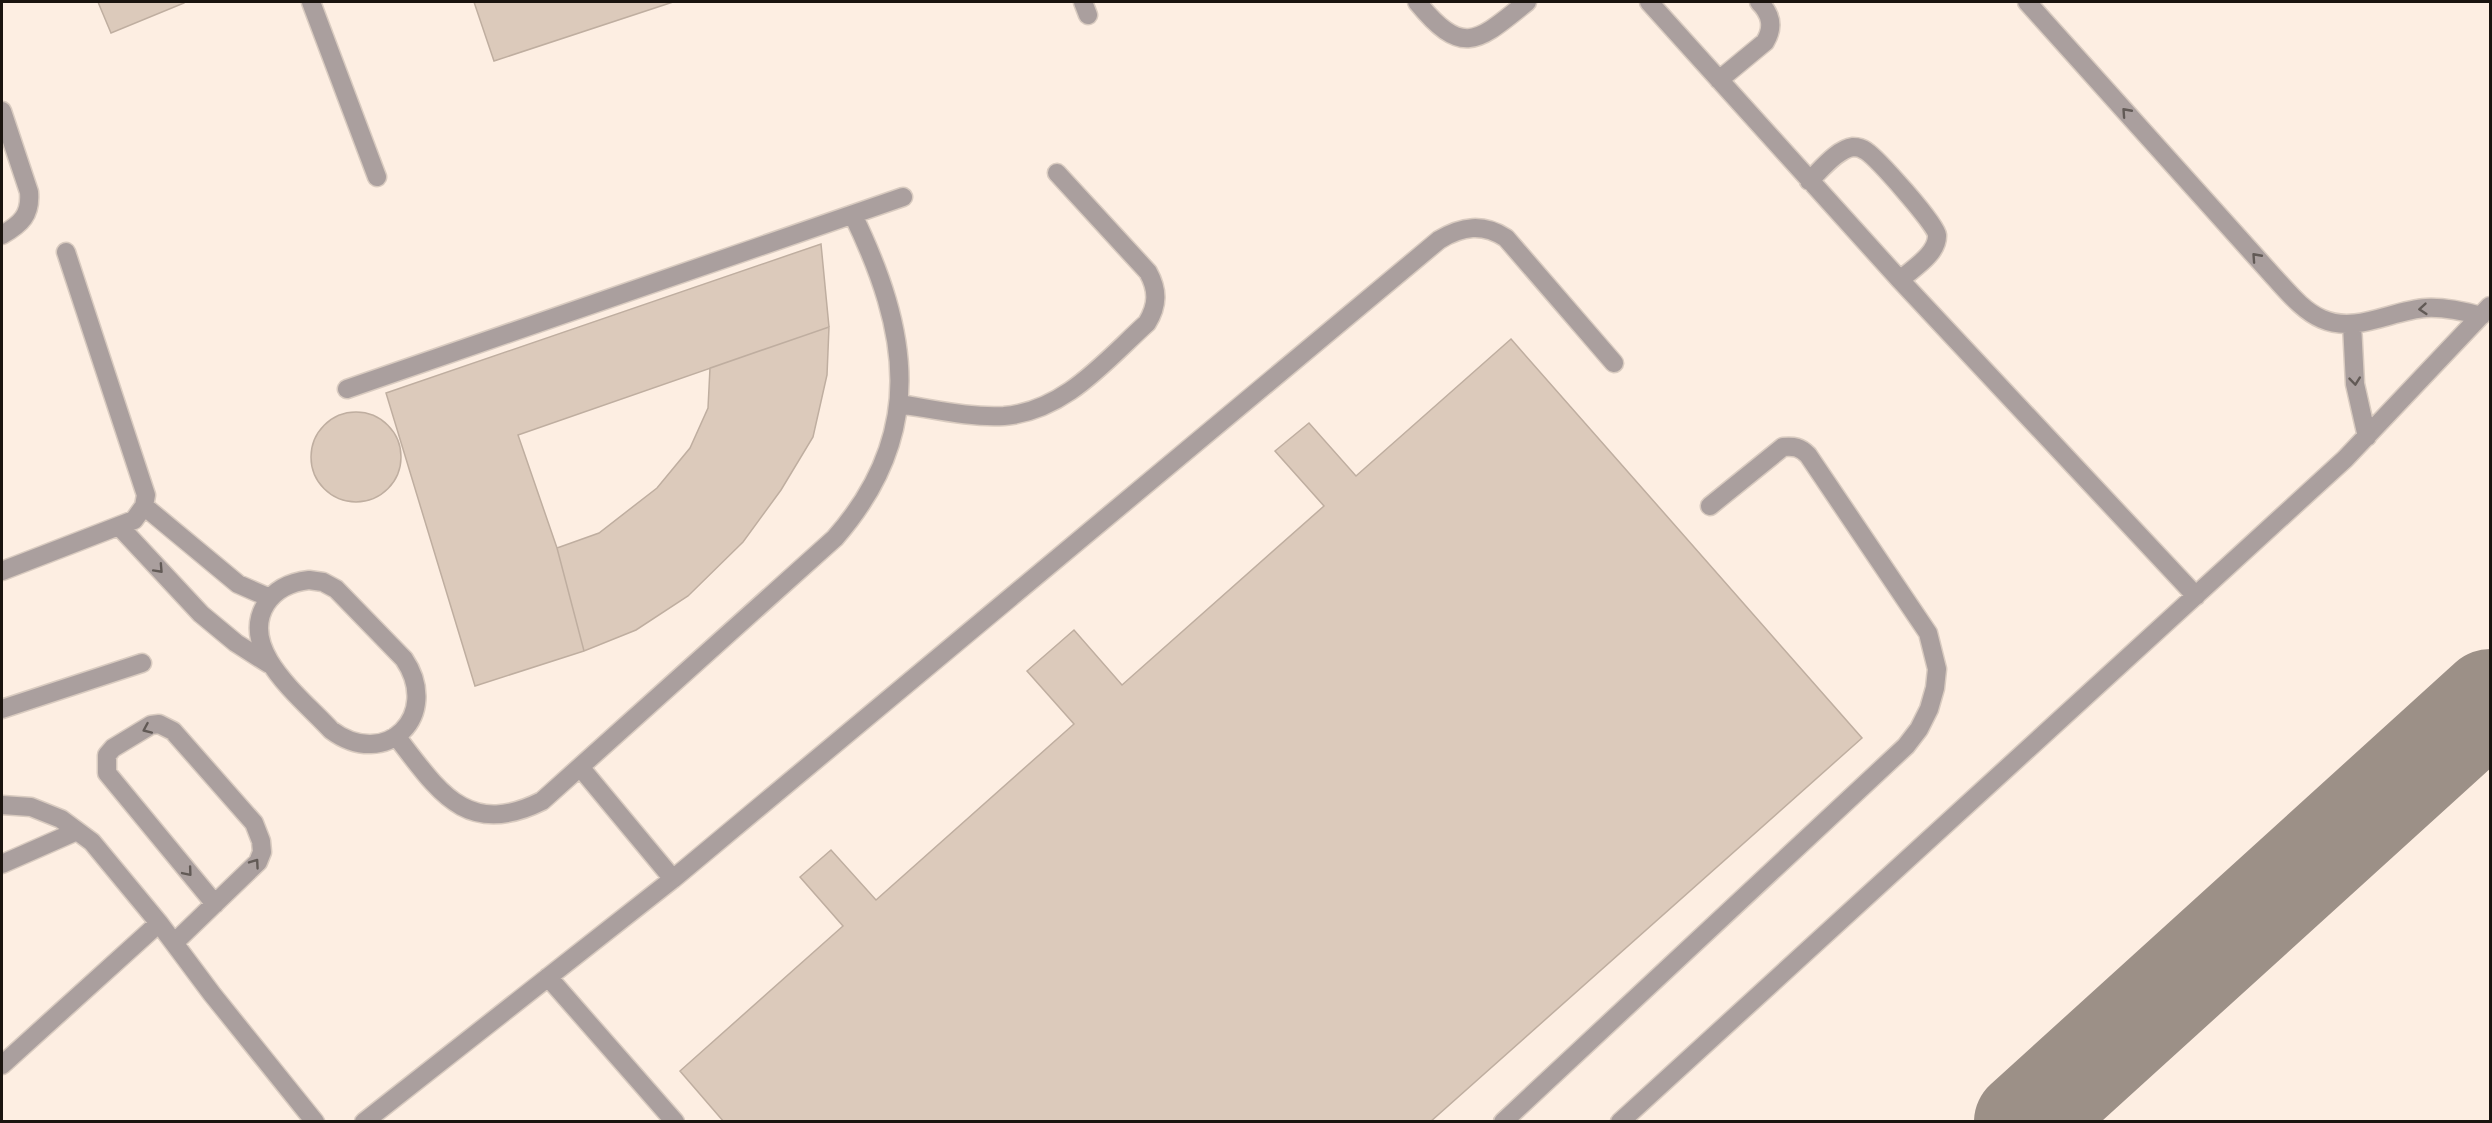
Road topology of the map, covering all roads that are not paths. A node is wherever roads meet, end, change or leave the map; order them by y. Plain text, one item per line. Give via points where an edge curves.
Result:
1 (311, 2) edge
2 (1417, 2) edge
3 (1527, 2) edge
4 (1649, 2) edge
5 (1759, 2) edge
6 (2027, 2) edge
7 (1719, 80) junction
8 (2, 111) edge
9 (1057, 173) dead end
10 (377, 177) dead end
11 (1809, 181) junction
12 (903, 197) dead end
13 (853, 215) junction
14 (2, 235) edge
15 (66, 252) dead end
16 (1900, 280) junction
17 (2486, 311) edge
18 (2352, 324) junction
19 (1614, 363) dead end
20 (347, 389) dead end
21 (899, 404) junction
22 (2367, 437) junction
23 (144, 506) junction
24 (1710, 506) dead end
25 (119, 526) junction
26 (2, 571) edge
27 (2196, 596) junction
28 (270, 598) junction
29 (142, 663) dead end
30 (272, 666) junction
31 (2, 710) edge
32 (396, 736) junction
33 (580, 767) junction
34 (2, 805) edge
35 (77, 831) junction
36 (2, 864) edge
37 (673, 879) junction
38 (214, 904) junction
39 (159, 923) junction
40 (174, 943) junction
41 (548, 977) junction
42 (2, 1065) edge
43 (315, 1122) edge
44 (364, 1122) edge
45 (675, 1122) edge
46 (1503, 1122) edge
47 (1620, 1122) edge

1 - 10 lane
2 - 3 lane via 1449,34 1465,38 1481,36
4 - 7 lane
5 - 7 lane via 1769,17 1769,35
18 -> 6 lane via 2336,324 2303,307
7 - 11 lane
8 - 14 lane via 30,204 20,223
9 - 21 lane via 1148,272 1156,291 1153,313 1147,323 1071,392 1028,412 979,415
11 - 16 lane
11 - 16 lane via 1851,147 1861,148 1874,158 1930,220 1937,235 1931,252
12 - 13 lane
13 - 20 lane
13 - 21 lane via 871,252 897,337
15 - 23 lane via 144,485
16 - 27 lane
17 -> 18 lane via 2425,308
17 - 22 lane
18 -> 22 lane via 2355,384
19 - 37 lane via 1506,238 1483,228 1454,231
21 - 33 lane via 893,437 881,469 854,517
22 - 27 lane
23 - 25 lane via 134,520
23 - 28 lane via 238,584
24 - 46 lane via 1783,447 1792,446 1808,454 1928,633 1937,669 1929,709 1906,746
25 - 26 lane
25 -> 30 lane via 201,614
27 - 47 lane
28 - 30 lane via 258,625 259,640
28 - 32 lane via 294,582 323,582 336,589 404,659 413,671 417,700 414,714
29 - 31 lane
30 - 32 lane via 343,738 370,745
32 - 33 lane via 439,791 462,806 489,814 507,814 542,801
33 - 37 lane
34 - 35 lane via 31,807 61,819
35 - 36 lane
35 - 39 lane via 92,842
37 - 41 lane
38 -> 38 lane via 258,862 262,852 259,831 173,731 159,724 151,725 113,748 107,755 107,773
38 - 40 lane
39 - 40 lane
39 - 42 lane
40 - 43 lane
41 - 44 lane
41 - 45 lane

